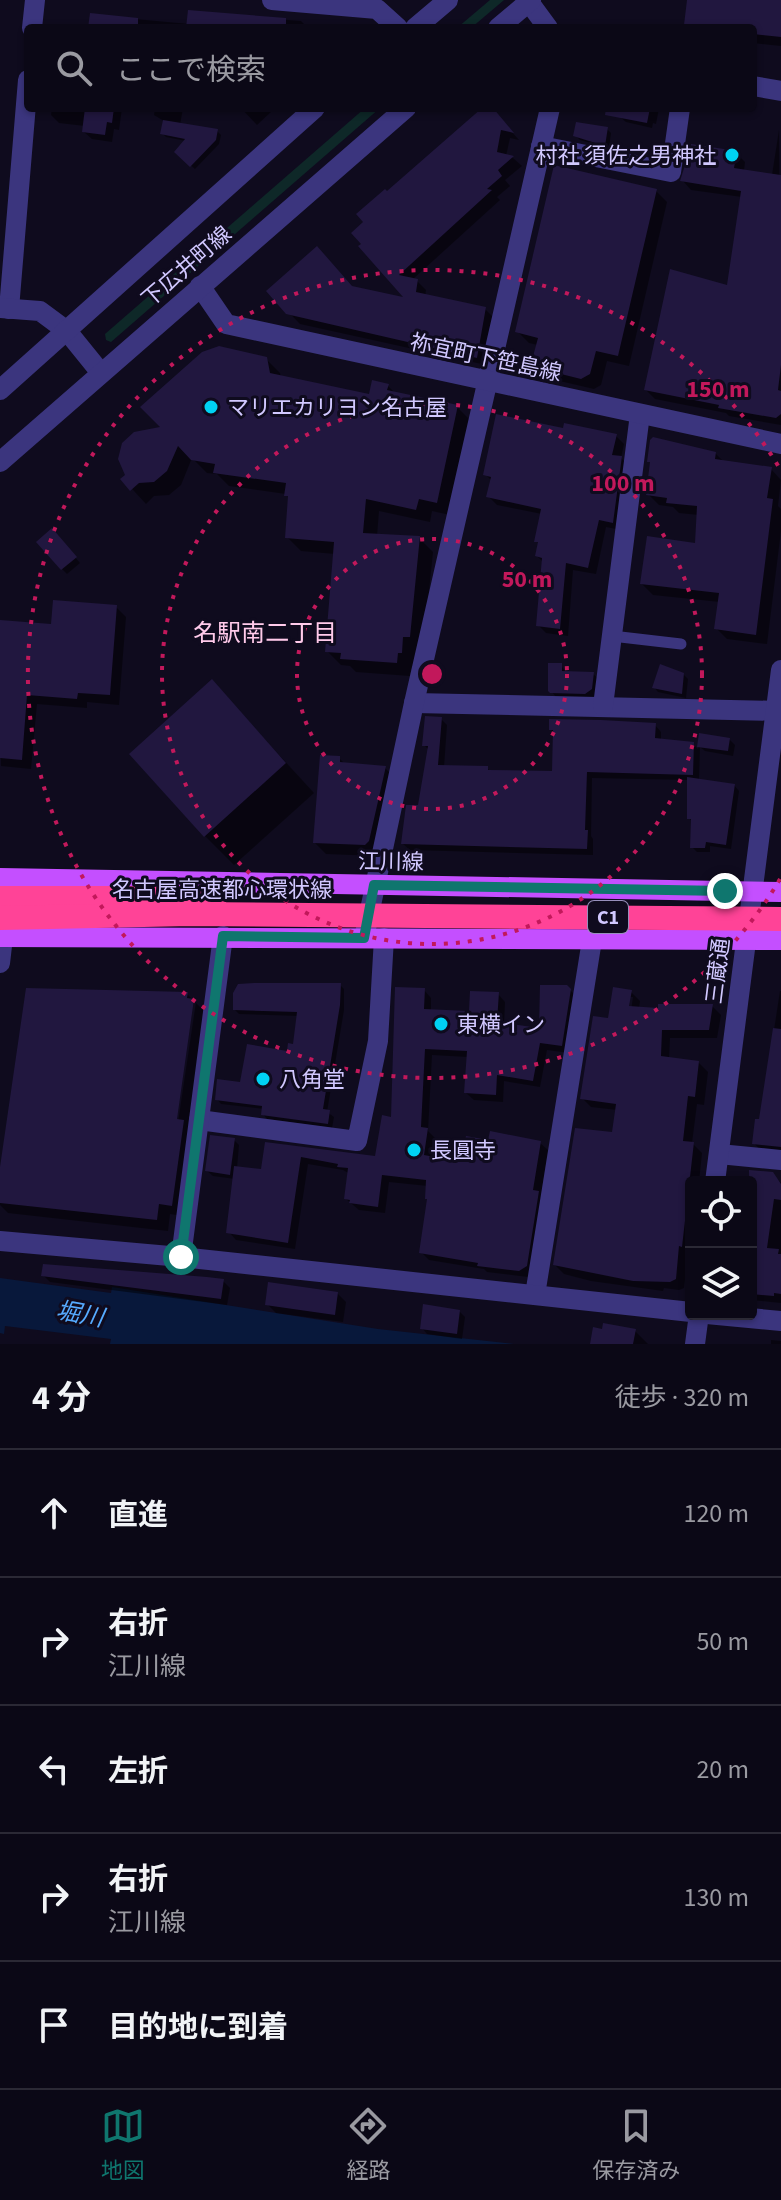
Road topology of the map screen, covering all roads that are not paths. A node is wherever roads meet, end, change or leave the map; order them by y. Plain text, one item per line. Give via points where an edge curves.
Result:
1 (35, 0) edge
2 (272, 0) edge
3 (448, 0) edge
4 (530, 1) edge
5 (378, 4) edge
6 (32, 24) edge
7 (395, 24) edge
8 (420, 24) edge
9 (503, 24) edge
10 (545, 24) edge
11 (757, 87) edge
12 (781, 91) edge
13 (25, 112) edge
14 (311, 112) edge
15 (401, 112) edge
16 (549, 112) edge
17 (679, 112) edge
18 (541, 146) junction
19 (200, 286) junction
20 (4, 308) edge
21 (67, 331) junction
22 (101, 373) junction
23 (487, 382) junction
24 (0, 390) edge
25 (640, 414) junction
26 (781, 444) edge
27 (0, 462) edge
28 (612, 636) junction
29 (681, 644) dead end
30 (781, 670) edge
31 (414, 703) junction
32 (603, 706) junction
33 (778, 711) edge
34 (0, 878) edge
35 (374, 885) junction
36 (751, 891) junction
37 (781, 892) edge
38 (0, 898) edge
39 (436, 915) junction
40 (781, 919) edge
41 (1, 930) edge
42 (223, 936) junction
43 (374, 938) junction
44 (592, 940) junction
45 (745, 940) junction
46 (781, 940) edge
47 (0, 963) edge
48 (199, 1120) junction
49 (719, 1154) junction
50 (781, 1160) edge
51 (716, 1176) edge
52 (0, 1241) edge
53 (181, 1257) junction
54 (535, 1295) junction
55 (685, 1311) edge
56 (757, 1319) edge
57 (698, 1320) edge
58 (781, 1321) edge
59 (695, 1344) edge

1 - 6 street
2 - 5 street
3 - 8 street
4 - 9 street
4 - 10 street
5 - 7 street
11 - 12 street
13 - 20 street
14 - 21 street, 下広井町線
15 - 19 street, 下広井町線
16 - 18 street
17 - 18 street via 671,172
18 - 23 street
19 - 22 street, 下広井町線
19 - 23 street, 祢宜町下笹島線 via 226,324
20 - 21 street via 40,311
21 - 22 street
21 - 24 street, 下広井町線
22 - 27 street, 下広井町線
23 - 25 street, 祢宜町下笹島線
23 - 31 street
25 - 26 street, 祢宜町下笹島線
25 - 28 street
28 - 29 lane
28 - 32 street
30 - 33 street, 三蔵通
31 - 32 street
31 - 35 street
32 - 33 street
33 - 36 street, 三蔵通
34 - 35 main road, 江川線
35 - 36 main road, 江川線
35 - 43 street
36 - 37 main road, 江川線
36 - 45 street, 三蔵通
38 - 39 highway, bridge via 352,899
39 - 40 highway, 名古屋高速都心環状線 / C1, bridge
39 - 41 highway, 名古屋高速都心環状線 / C1, bridge via 191,914
41 - 42 main road
41 - 47 street
42 - 43 main road
42 - 48 street
43 - 44 main road
43 - 48 street via 378,1041 357,1141
44 - 45 main road
44 - 54 street
45 - 46 main road
45 - 49 street, 三蔵通
48 - 53 street
49 - 50 street
49 - 51 street, 三蔵通
52 - 53 street
53 - 54 street
54 - 55 street
56 - 58 street
57 - 59 street

